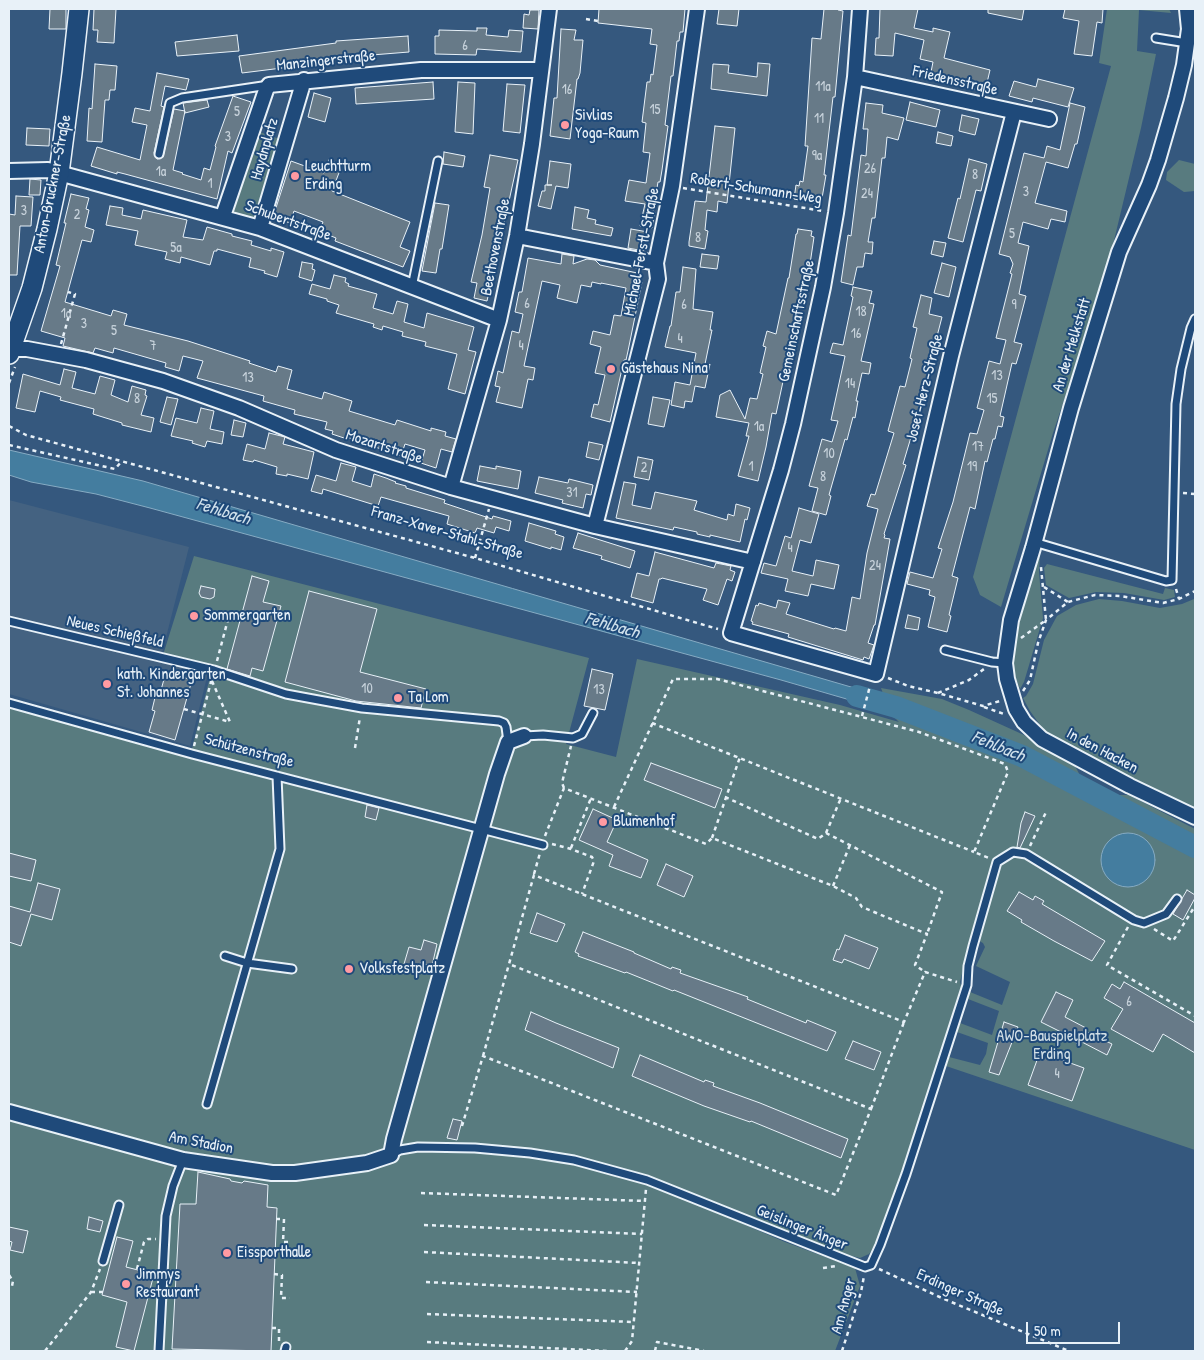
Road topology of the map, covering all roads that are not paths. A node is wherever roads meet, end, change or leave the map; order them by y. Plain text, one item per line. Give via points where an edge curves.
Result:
1 (79, 9) edge
2 (549, 9) edge
3 (697, 9) edge
4 (860, 9) edge
5 (1187, 9) edge
6 (1190, 35) edge
7 (1156, 38) dead end
8 (540, 70) junction
9 (855, 76) junction
10 (304, 80) junction
11 (270, 85) junction
12 (1014, 112) junction
13 (1049, 119) dead end
14 (159, 154) dead end
15 (438, 161) dead end
16 (9, 171) edge
17 (58, 173) junction
18 (223, 216) junction
19 (260, 228) junction
20 (517, 236) junction
21 (656, 263) junction
22 (412, 287) junction
23 (1195, 319) edge
24 (499, 320) junction
25 (10, 352) edge
26 (451, 487) junction
27 (595, 526) junction
28 (1034, 545) junction
29 (753, 562) junction
30 (9, 621) edge
31 (731, 633) joint
32 (945, 650) dead end
33 (1005, 663) junction
34 (1012, 695) joint
35 (9, 703) edge
36 (593, 713) dead end
37 (524, 736) joint
38 (508, 742) junction
39 (277, 776) junction
40 (1195, 817) edge
41 (482, 829) junction
42 (542, 845) road end
43 (1177, 899) dead end
44 (225, 956) dead end
45 (247, 964) junction
46 (292, 968) dead end
47 (207, 1104) dead end
48 (9, 1112) edge
49 (391, 1155) junction
50 (183, 1160) junction
51 (119, 1205) dead end
52 (103, 1260) road end
53 (159, 1351) edge

1 - 17 main road, Anton-Bruckner-Straße
2 - 8 street, Beethovenstraße
3 - 21 street, Michael-Ferstl-Straße via 672,186
4 - 9 street, Gemeinschaftsstraße
5 - 6 street, An der Melkstatt
6 - 7 lane
6 - 28 street, An der Melkstatt via 1158,160 1119,252 1071,408
8 - 10 street, Manzingerstraße via 421,70
8 - 20 street, Beethovenstraße
9 - 12 street, Friedensstraße
9 - 29 street, Gemeinschaftsstraße via 823,287 793,424
10 - 11 street, Manzingerstraße
10 - 19 street, Haydnplatz
11 - 14 lane, Manzingerstraße via 182,98 170,103
11 - 18 street, Haydnplatz
12 - 13 street, Friedensstraße
12 - 31 street, Josef-Herz-Straße via 950,356 874,679
15 - 22 lane
16 - 17 street, Schubertstraße via 48,170
17 - 18 street, Schubertstraße
17 - 25 main road, Anton-Bruckner-Straße via 32,288
18 - 19 street, Schubertstraße
19 - 22 street, Schubertstraße
20 - 21 street
20 - 24 street, Beethovenstraße
21 - 27 street, Michael-Ferstl-Straße via 658,279
22 - 24 street, Schubertstraße
23 - 28 lane via 1181,369 1176,404 1172,580 1166,582
24 - 26 street, Beethovenstraße
25 - 26 street, Mozartstraße via 27,350 86,360 163,381 239,408 336,450
26 - 27 street, Mozartstraße
27 - 29 street, Mozartstraße
28 - 33 street, An der Melkstatt via 1011,620
29 - 31 street, Gemeinschaftsstraße
30 - 38 lane, Neues Schießfeld via 286,694 362,708 499,720 506,727
32 - 33 lane
33 - 34 street, An der Melkstatt
34 - 40 street, In den Hacken via 1024,722 1042,739
35 - 39 lane, Schützenstraße
36 - 37 lane via 582,734 573,738 543,734
37 - 38 street
38 - 41 street
39 - 41 lane, Schützenstraße
39 - 45 lane via 280,849
41 - 42 lane, Schützenstraße
41 - 49 street
43 - 49 lane, Geislinger Änger via 1166,914 1144,923 1026,854 1013,852 997,862 968,966 967,985 906,1174 880,1245 868,1266 852,1263 647,1180 574,1160 475,1148 418,1148 400,1150
44 - 45 lane
45 - 46 lane
45 - 47 lane
48 - 50 street, Am Stadion
49 - 50 street, Am Stadion via 367,1163 295,1173 272,1173
50 - 53 lane via 166,1216
51 - 52 lane

